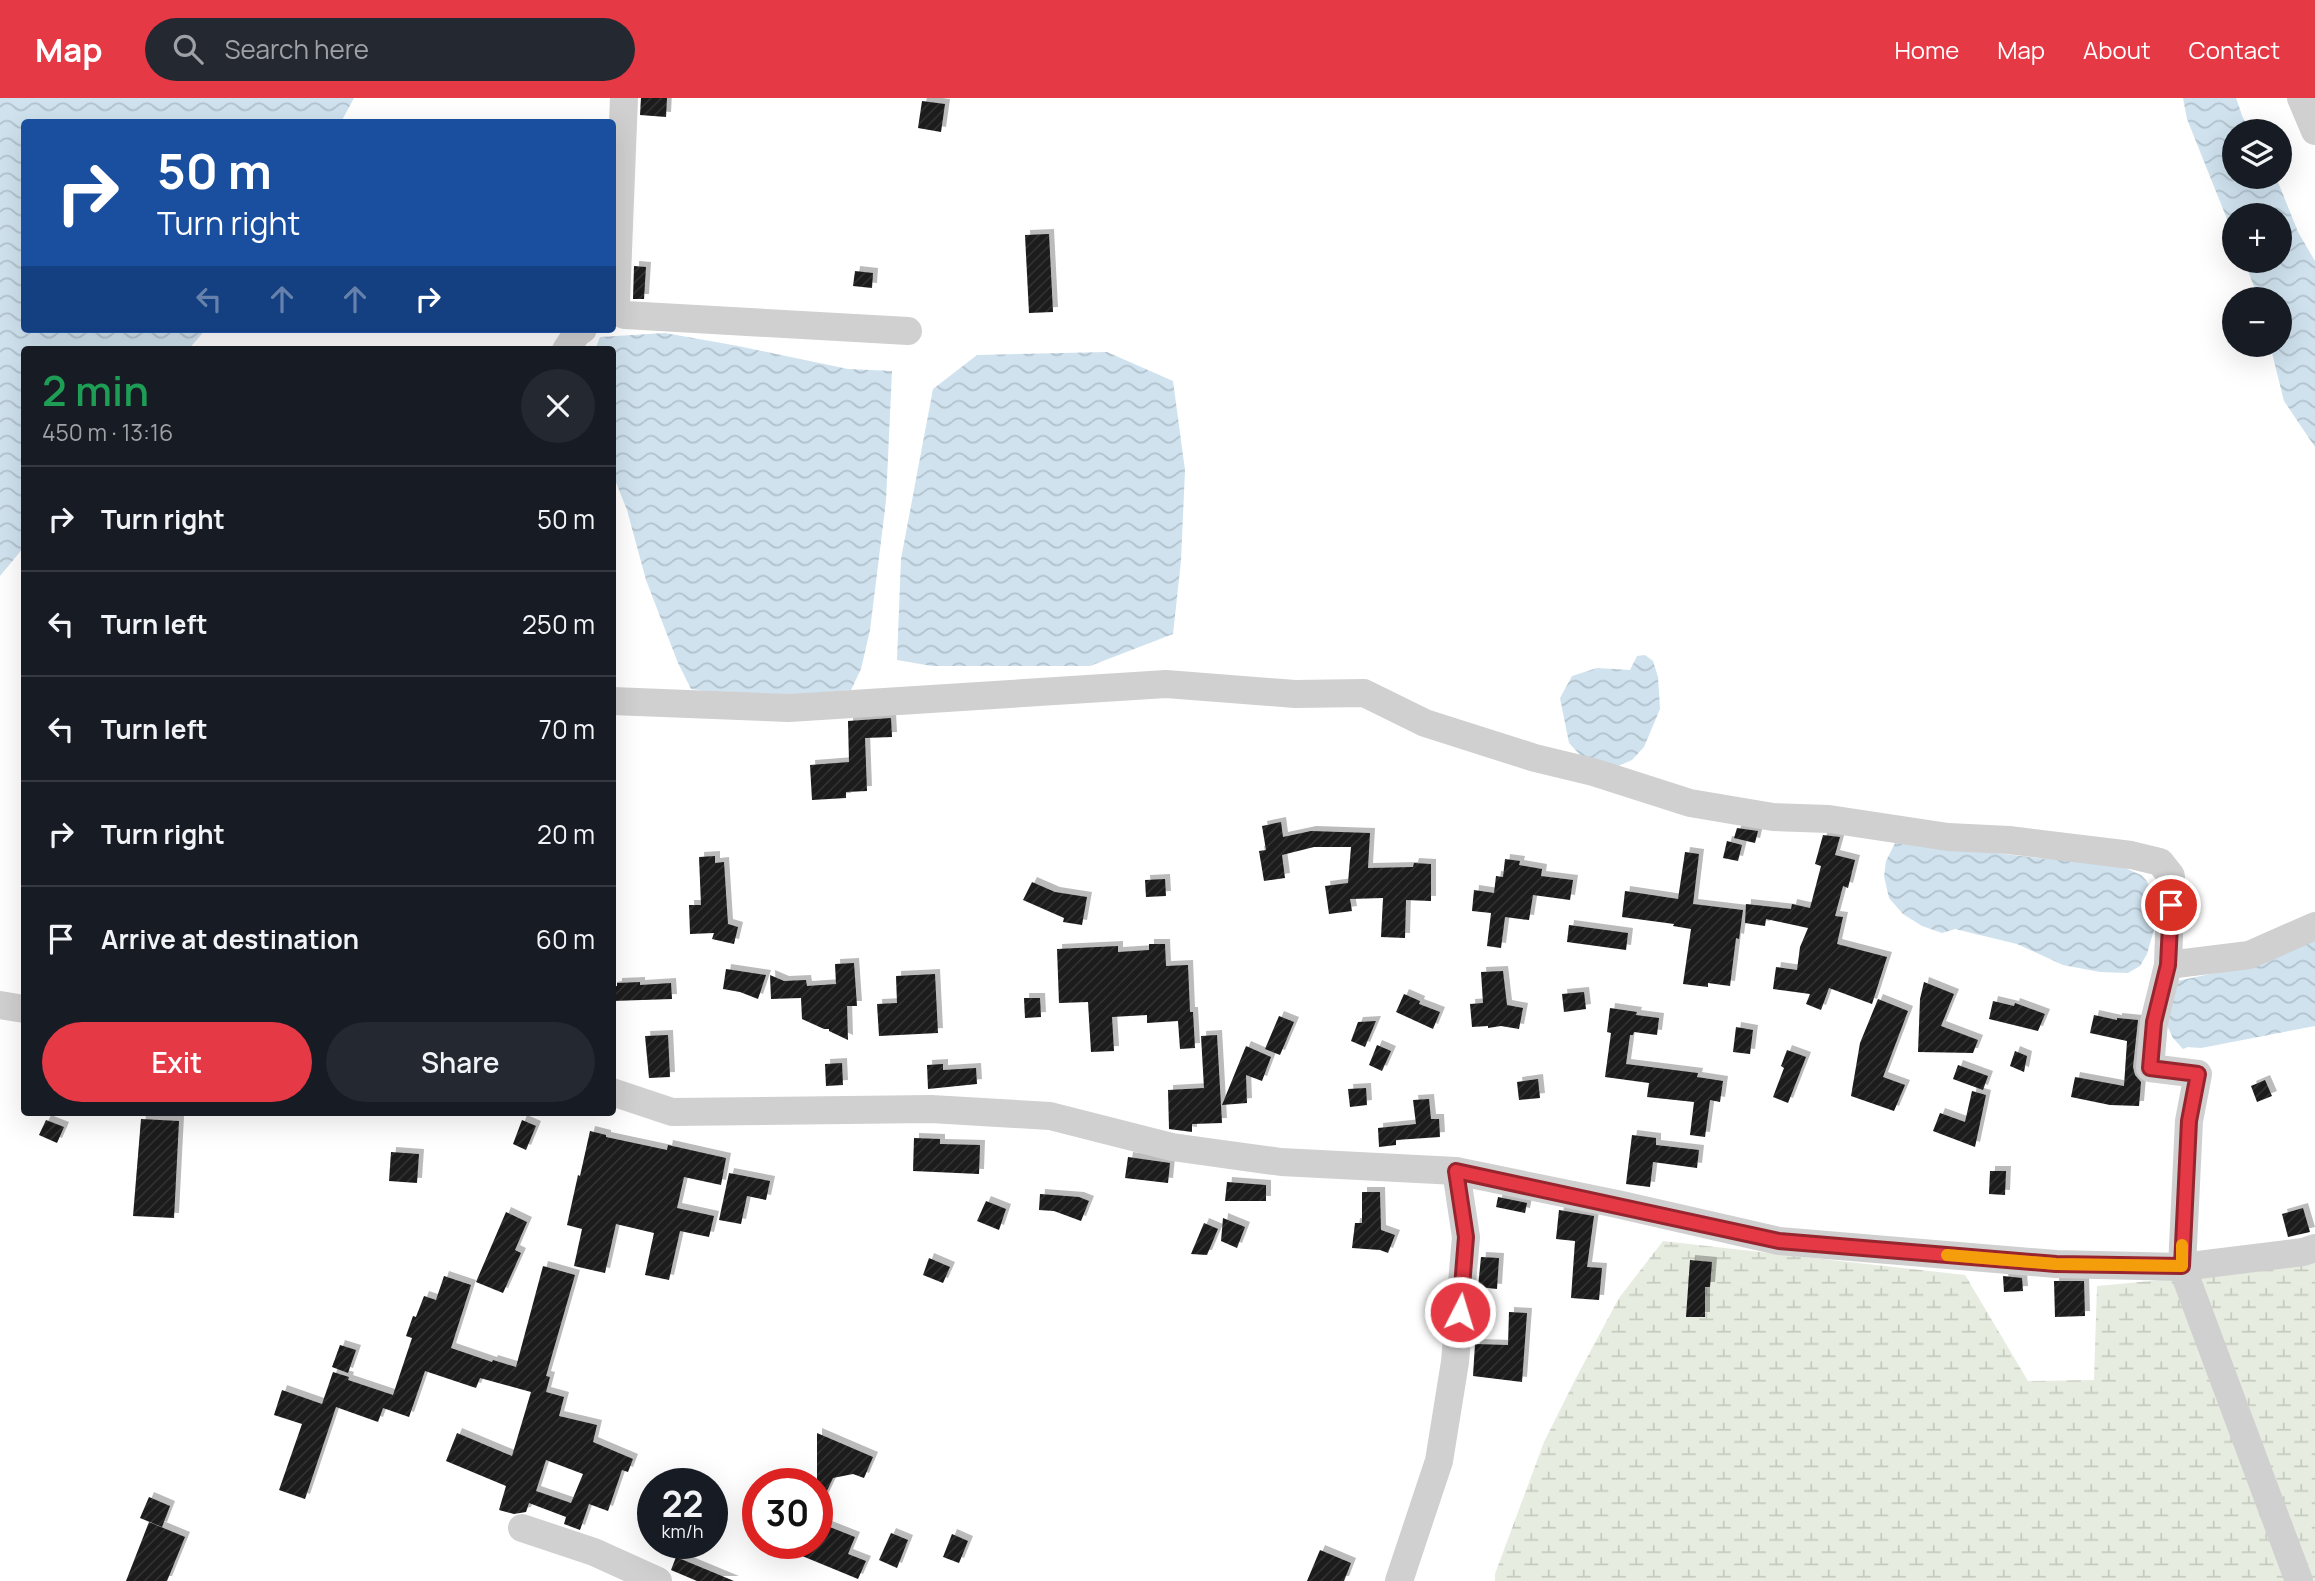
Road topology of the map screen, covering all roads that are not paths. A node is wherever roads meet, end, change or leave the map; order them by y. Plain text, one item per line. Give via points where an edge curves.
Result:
1 (624, 98) edge
2 (2301, 98) edge
3 (2315, 131) edge
4 (616, 304) edge
5 (616, 312) edge
6 (908, 331) dead end
7 (616, 701) edge
8 (2315, 926) edge
9 (2168, 965) junction
10 (0, 1005) edge
11 (21, 1008) edge
12 (616, 1093) edge
13 (1456, 1171) junction
14 (2315, 1248) edge
15 (2182, 1266) junction
16 (522, 1528) dead end
17 (658, 1581) edge
18 (1399, 1581) edge
19 (2299, 1581) edge

1 - 4 street
2 - 3 street
5 - 6 street
7 - 9 street via 789,708 1166,684 1296,694 1364,693 1425,723 1690,803 1773,817 1829,819 1948,837 2118,853 2160,862 2171,876
8 - 9 street via 2249,955
9 - 15 street via 2154,1022 2150,1068 2198,1074 2189,1121
10 - 11 street
12 - 13 street via 672,1112 931,1110 1050,1116 1172,1147 1281,1162
13 - 15 street via 1779,1241 2056,1264
13 - 18 street via 1466,1237 1455,1362 1439,1461
14 - 15 street
15 - 19 street
16 - 17 street via 594,1552

